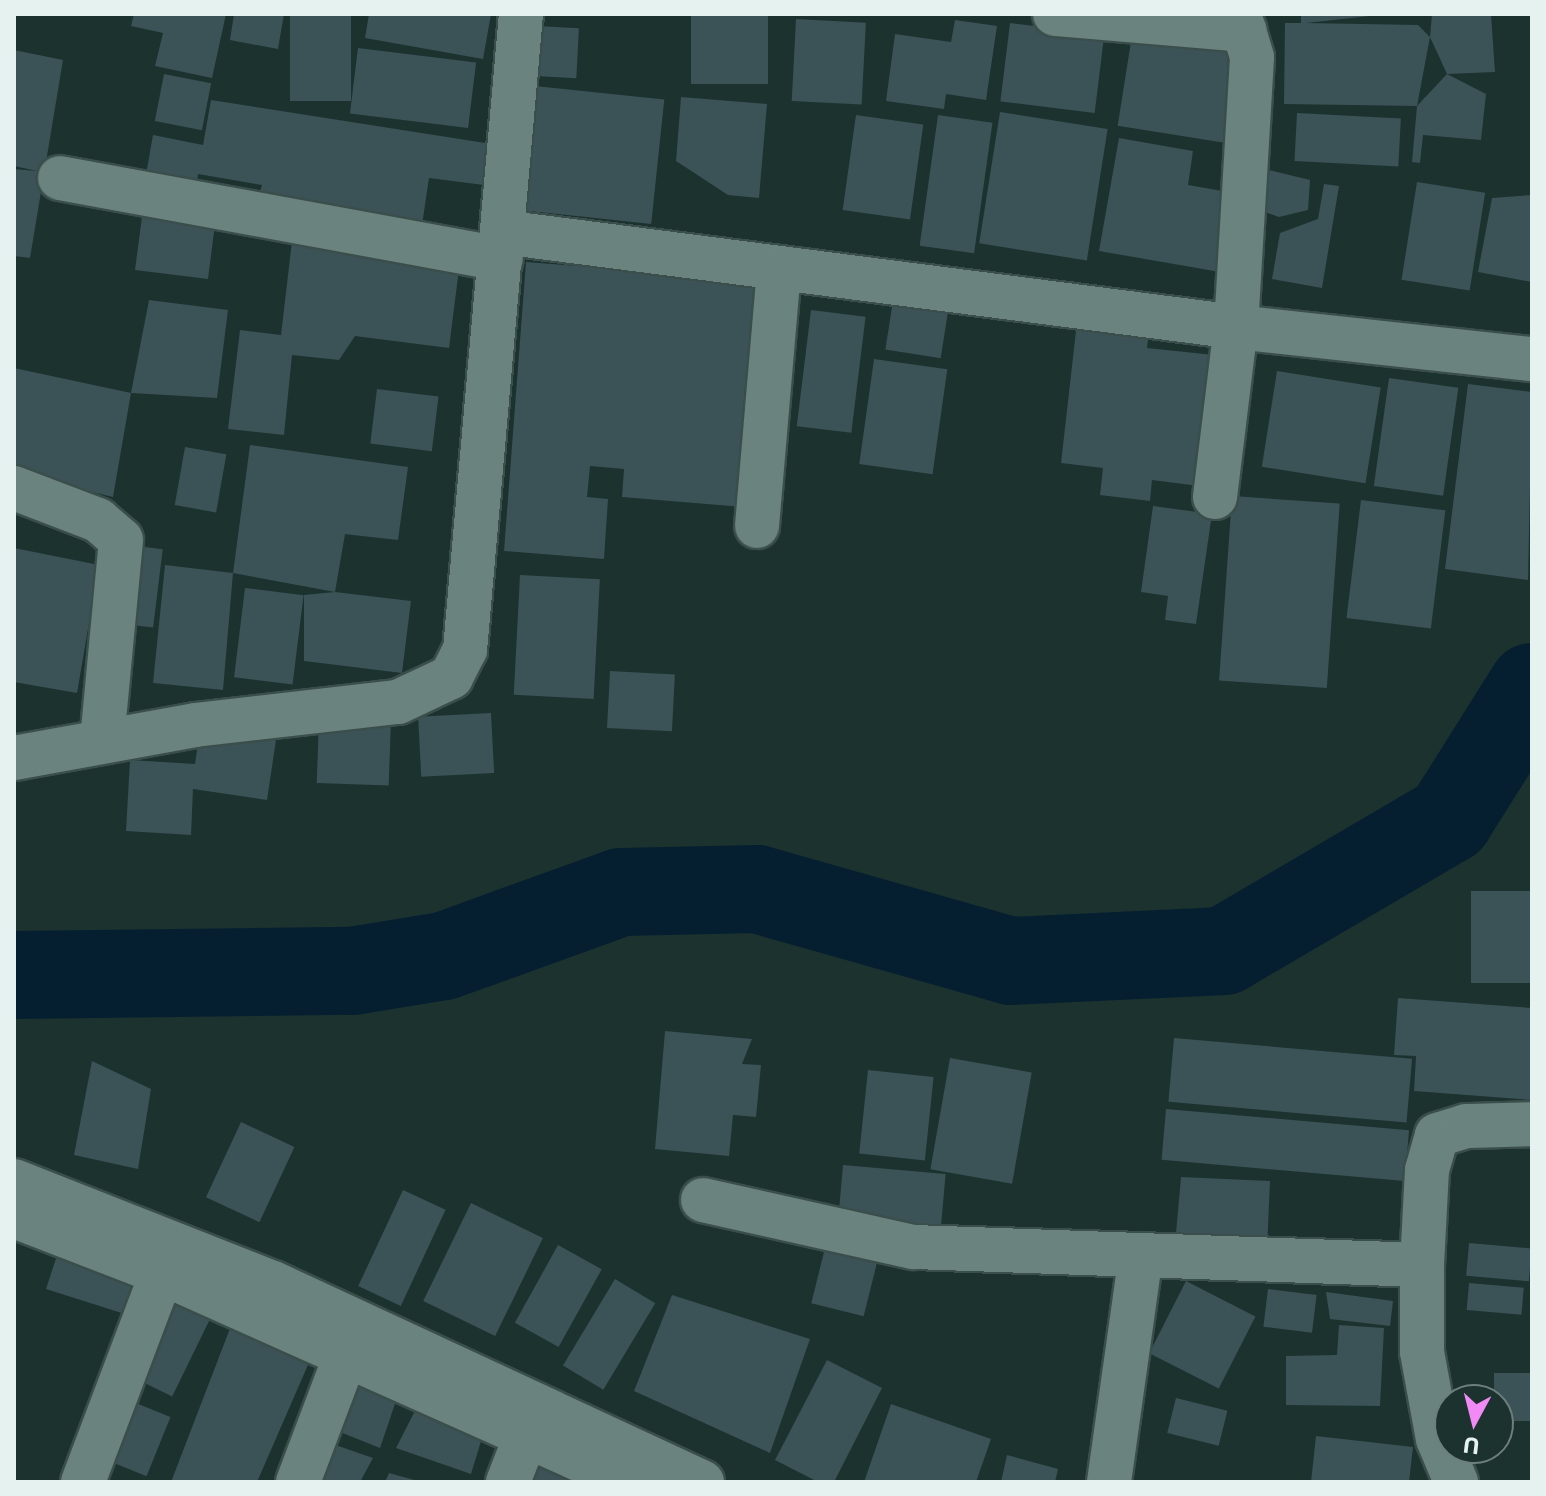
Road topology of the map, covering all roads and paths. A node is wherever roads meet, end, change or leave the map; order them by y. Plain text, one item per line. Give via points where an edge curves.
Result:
1 (521, 14) edge
2 (1055, 14) edge
3 (1241, 22) edge
4 (60, 178) dead end
5 (501, 245) junction
6 (779, 269) junction
7 (1236, 327) junction
8 (1532, 359) edge
9 (14, 488) edge
10 (1215, 497) dead end
11 (757, 526) dead end
12 (102, 741) junction
13 (14, 758) edge
14 (1532, 1124) edge
15 (14, 1181) edge
16 (703, 1200) dead end
17 (14, 1216) edge
18 (1141, 1255) junction
19 (1422, 1265) junction
20 (162, 1273) junction
21 (346, 1355) junction
22 (526, 1436) junction
23 (83, 1482) edge
24 (298, 1482) edge
25 (508, 1482) edge
26 (630, 1482) edge
27 (702, 1482) edge
28 (1109, 1482) edge
29 (1456, 1482) edge

1 - 5 street
2 - 3 street
3 - 7 street via 1252,57
4 - 5 street
5 - 6 street
5 - 12 street via 465,650 451,677 398,702
6 - 7 street
6 - 11 street
7 - 8 street
7 - 10 street
9 - 12 street via 98,520 121,540
12 - 13 street
14 - 19 street via 1466,1126 1437,1135 1427,1170
15 - 27 street via 273,1283
16 - 18 street via 914,1247
17 - 20 street
18 - 19 street
18 - 28 street
19 - 29 street via 1422,1352 1438,1439
20 - 21 street
20 - 23 street
21 - 22 street
21 - 24 street
22 - 25 street
22 - 26 street

